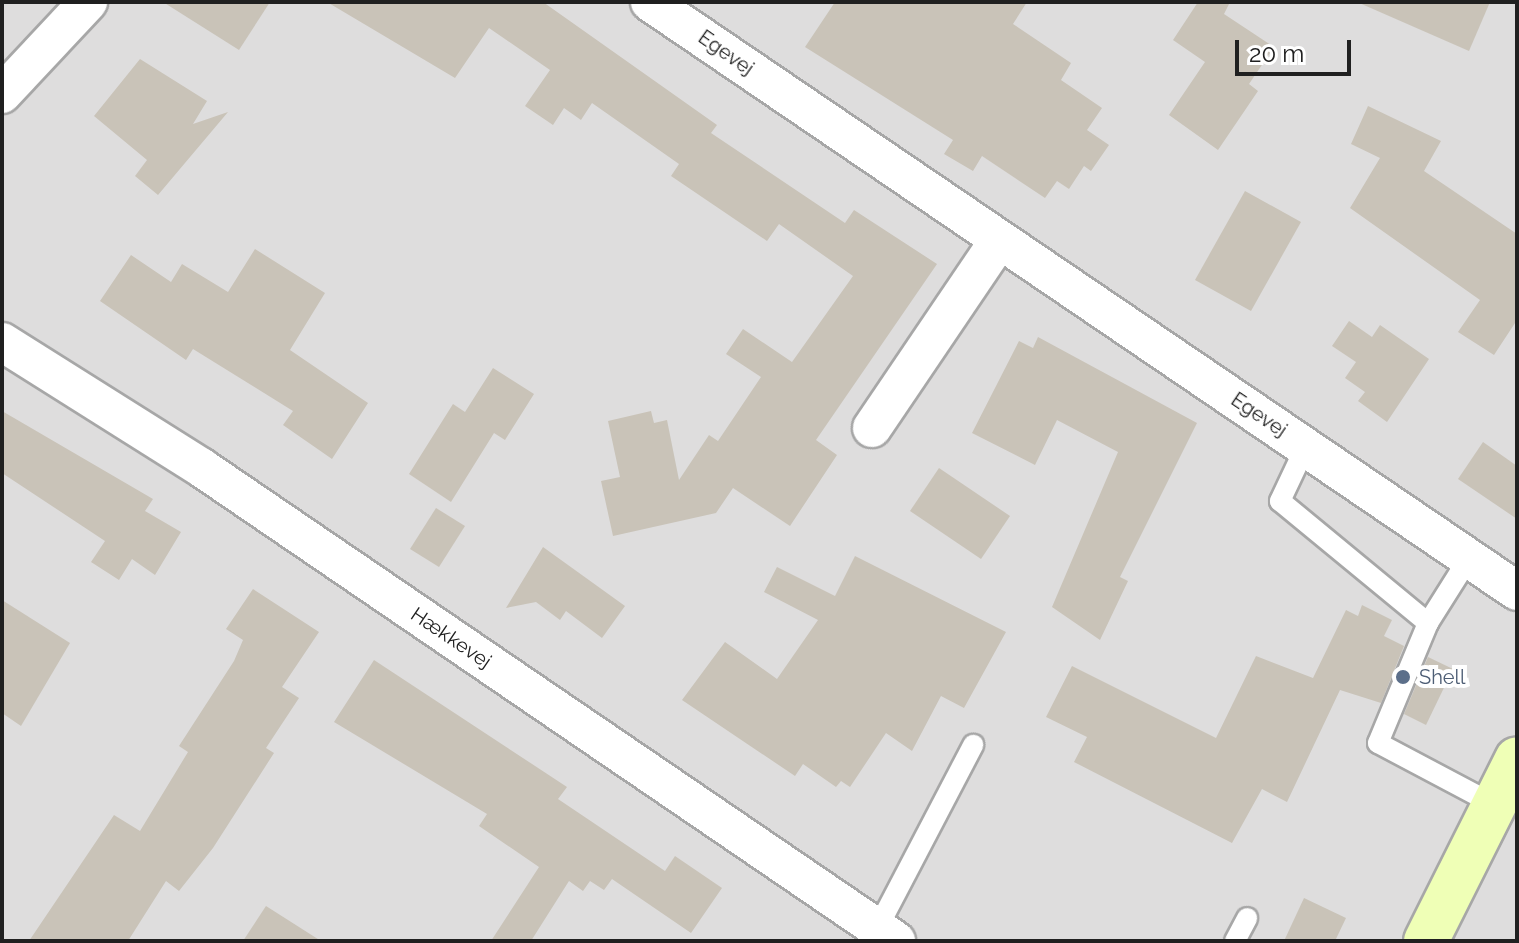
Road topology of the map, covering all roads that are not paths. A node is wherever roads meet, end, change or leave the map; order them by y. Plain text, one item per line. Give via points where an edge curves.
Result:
1 (88, 2) edge
2 (650, 2) edge
3 (2, 94) edge
4 (998, 242) junction
5 (2, 342) edge
6 (872, 428) dead end
7 (1306, 446) junction
8 (1469, 558) junction
9 (1517, 591) edge
10 (1428, 623) junction
11 (973, 745) dead end
12 (1517, 759) edge
13 (1495, 805) junction
14 (1247, 918) dead end
15 (887, 935) edge
16 (1235, 941) edge
17 (1426, 941) edge

1 - 3 street
2 - 4 street, Egevej
4 - 6 street
4 - 7 street, Egevej
5 - 15 street, Hækkevej via 202,468
7 - 8 street, Egevej
7 - 10 lane via 1280,501
8 - 9 street, Egevej
8 - 10 lane
10 - 13 lane via 1378,743
11 - 15 lane
12 - 13 main road
13 - 17 main road
14 - 16 lane

